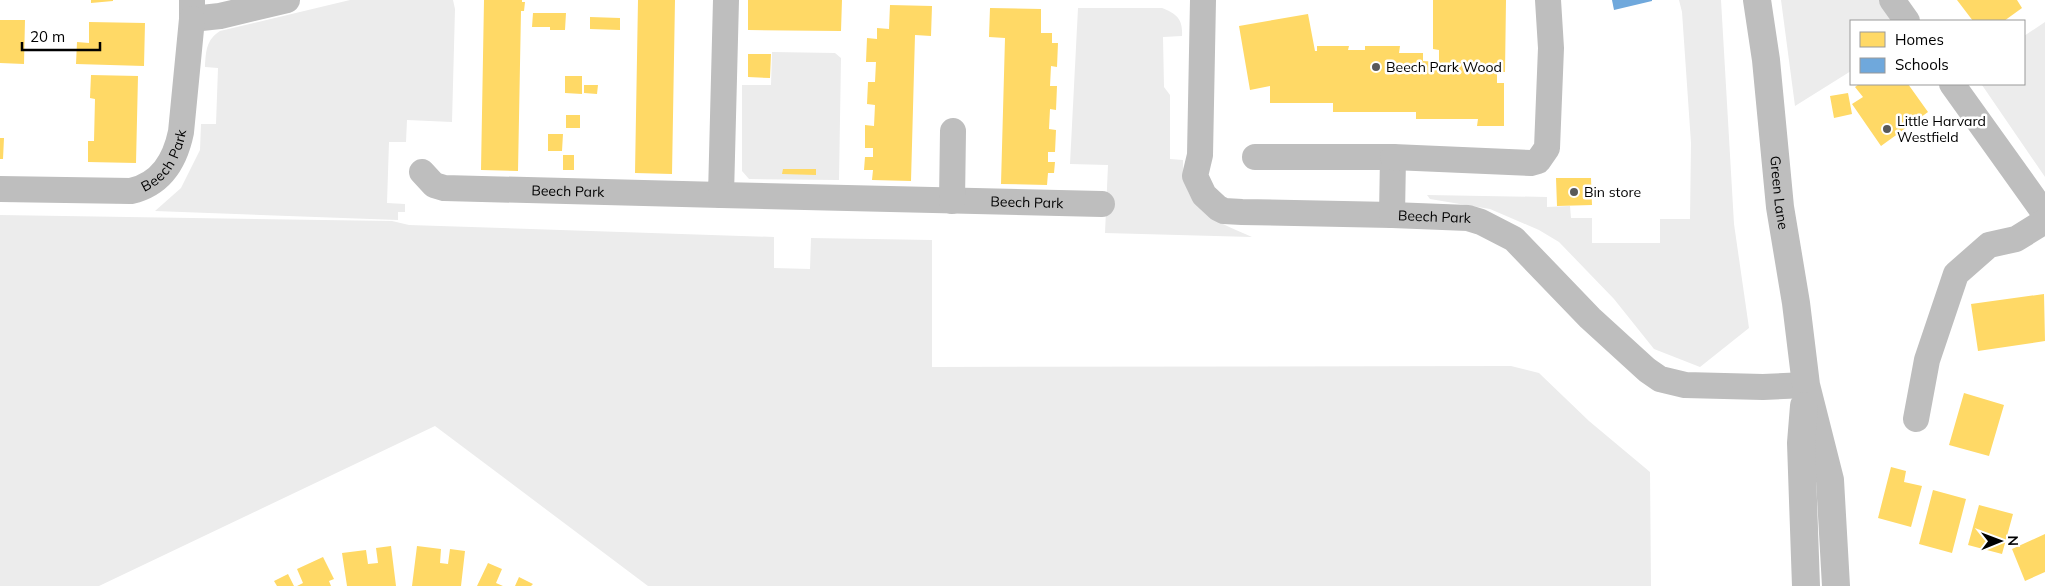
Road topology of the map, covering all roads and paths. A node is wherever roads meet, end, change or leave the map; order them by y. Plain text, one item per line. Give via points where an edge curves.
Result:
1 (287, 0) edge
2 (726, 0) edge
3 (1204, 0) edge
4 (1548, 0) edge
5 (1757, 0) edge
6 (1892, 0) edge
7 (192, 9) edge
8 (1906, 20) edge
9 (1953, 85) edge
10 (953, 131) dead end
11 (1255, 157) dead end
12 (1393, 157) junction
13 (422, 172) dead end
14 (0, 189) edge
15 (721, 195) junction
16 (952, 201) junction
17 (1102, 204) dead end
18 (1392, 214) junction
19 (2045, 214) edge
20 (2045, 221) edge
21 (1806, 385) junction
22 (1916, 419) dead end
23 (1806, 586) edge
24 (1836, 586) edge

1 - 7 street, Beech Park via 220,16
2 - 15 street
3 - 18 street, Beech Park via 1200,155 1195,176 1204,195 1224,211
4 - 12 street via 1551,48 1547,148 1538,161
5 - 21 street, Green Lane via 1780,207
6 - 8 street
7 - 14 street, Beech Park via 181,132 178,146 164,172 143,188 131,191
9 - 19 street
10 - 16 street
11 - 12 street
12 - 18 street
13 - 15 street, Beech Park via 434,185 444,188
15 - 16 street, Beech Park
16 - 17 street, Beech Park
18 - 21 street, Beech Park via 1468,218 1514,239 1590,318 1660,380 1685,385
20 - 22 street via 2016,239 1989,245 1956,274 1927,360
21 - 23 street, Green Lane via 1801,443
21 - 24 street, Green Lane via 1830,480

